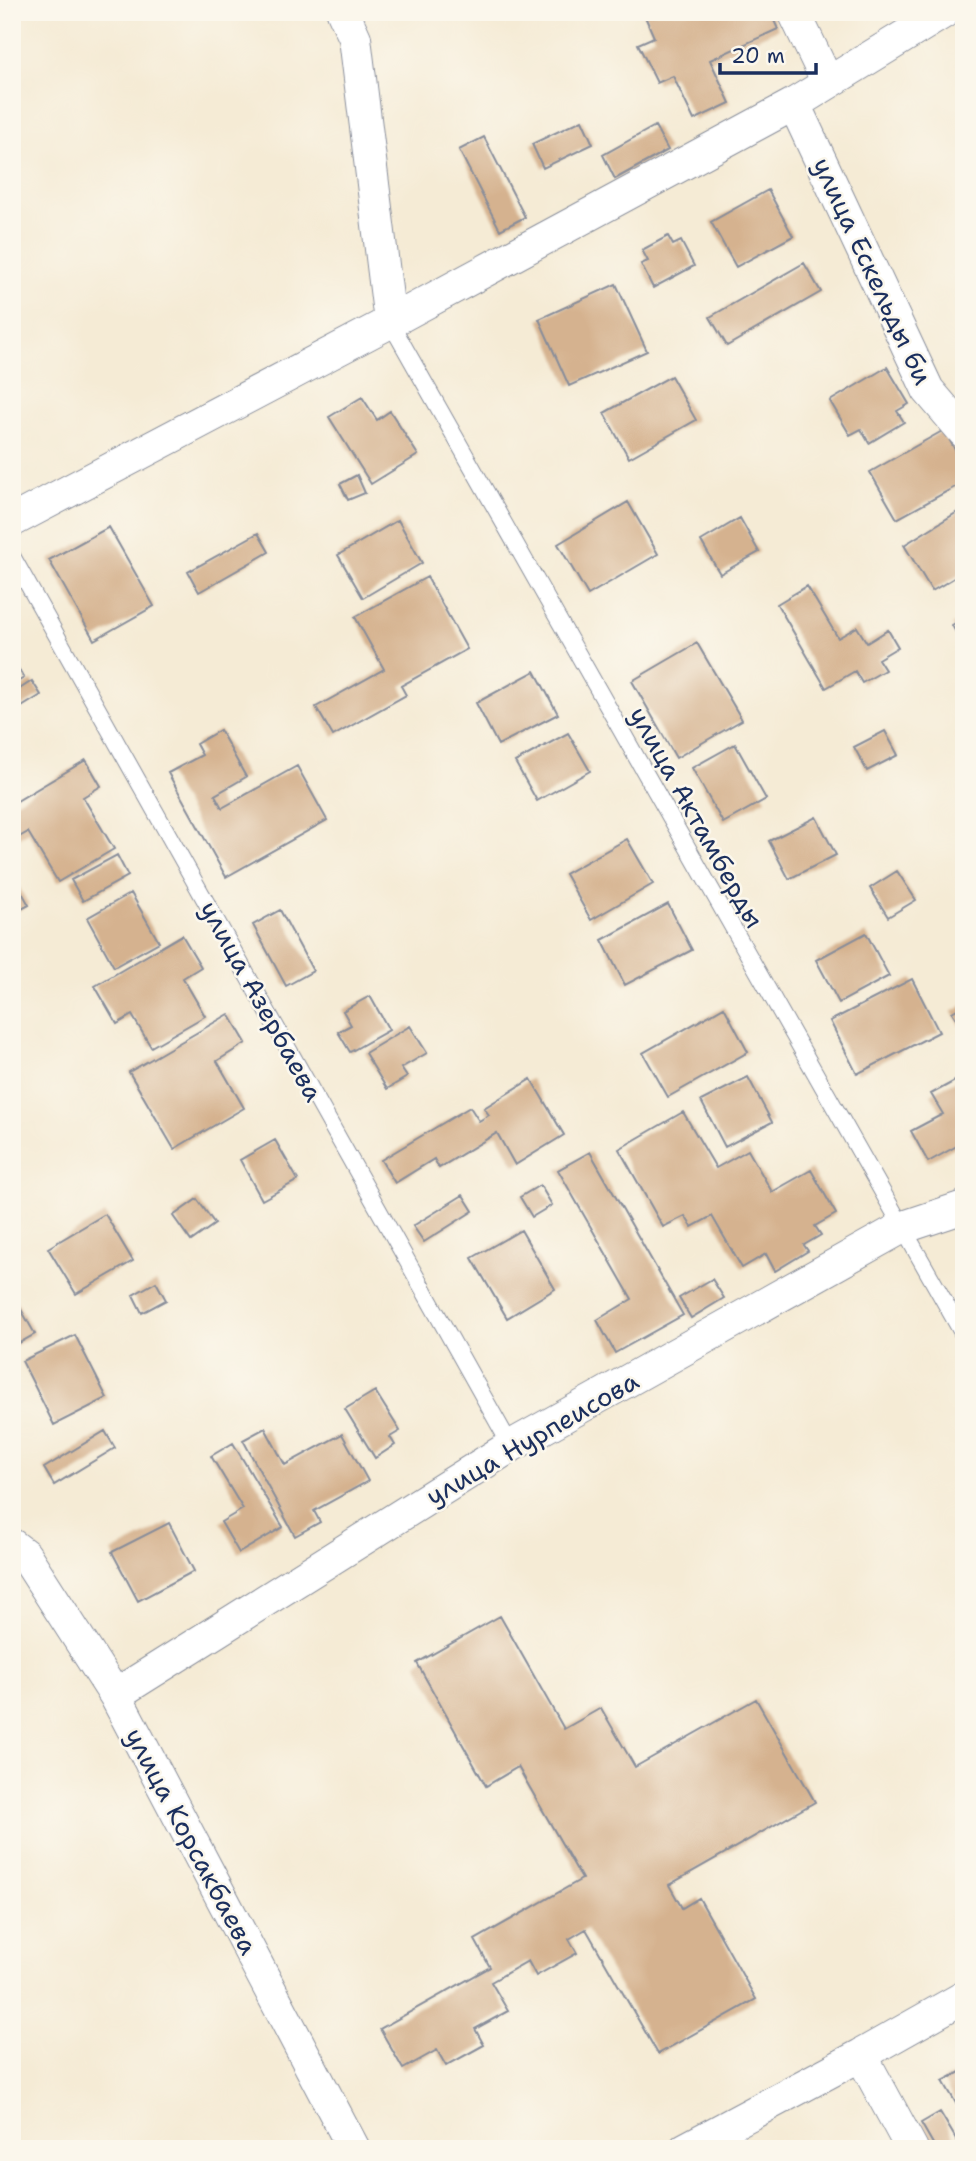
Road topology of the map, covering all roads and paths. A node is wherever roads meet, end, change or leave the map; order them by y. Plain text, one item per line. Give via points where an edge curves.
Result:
1 (343, 12) edge
2 (794, 12) edge
3 (944, 12) edge
4 (828, 83) junction
5 (794, 104) junction
6 (390, 323) junction
7 (964, 432) edge
8 (12, 521) edge
9 (12, 556) edge
10 (964, 1207) edge
11 (901, 1228) junction
12 (964, 1336) edge
13 (511, 1446) junction
14 (12, 1545) edge
15 (115, 1695) junction
16 (964, 1997) edge
17 (861, 2055) junction
18 (354, 2149) edge
19 (685, 2149) edge
20 (912, 2149) edge

1 - 6 street via 355,38
2 - 4 street
3 - 4 street
4 - 5 street
5 - 6 street
5 - 7 street, улица Ескельды би via 928,390
6 - 8 street
6 - 11 lane, улица Актамберды
9 - 13 lane, улица Азербаева
10 - 11 street, улица Нурпеисова
11 - 12 lane, улица Актамберды
11 - 13 street, улица Нурпеисова
13 - 15 street, улица Нурпеисова
14 - 15 street, улица Корсакбаева via 25,1555
15 - 18 street, улица Корсакбаева
16 - 17 street
17 - 19 street
17 - 20 street

